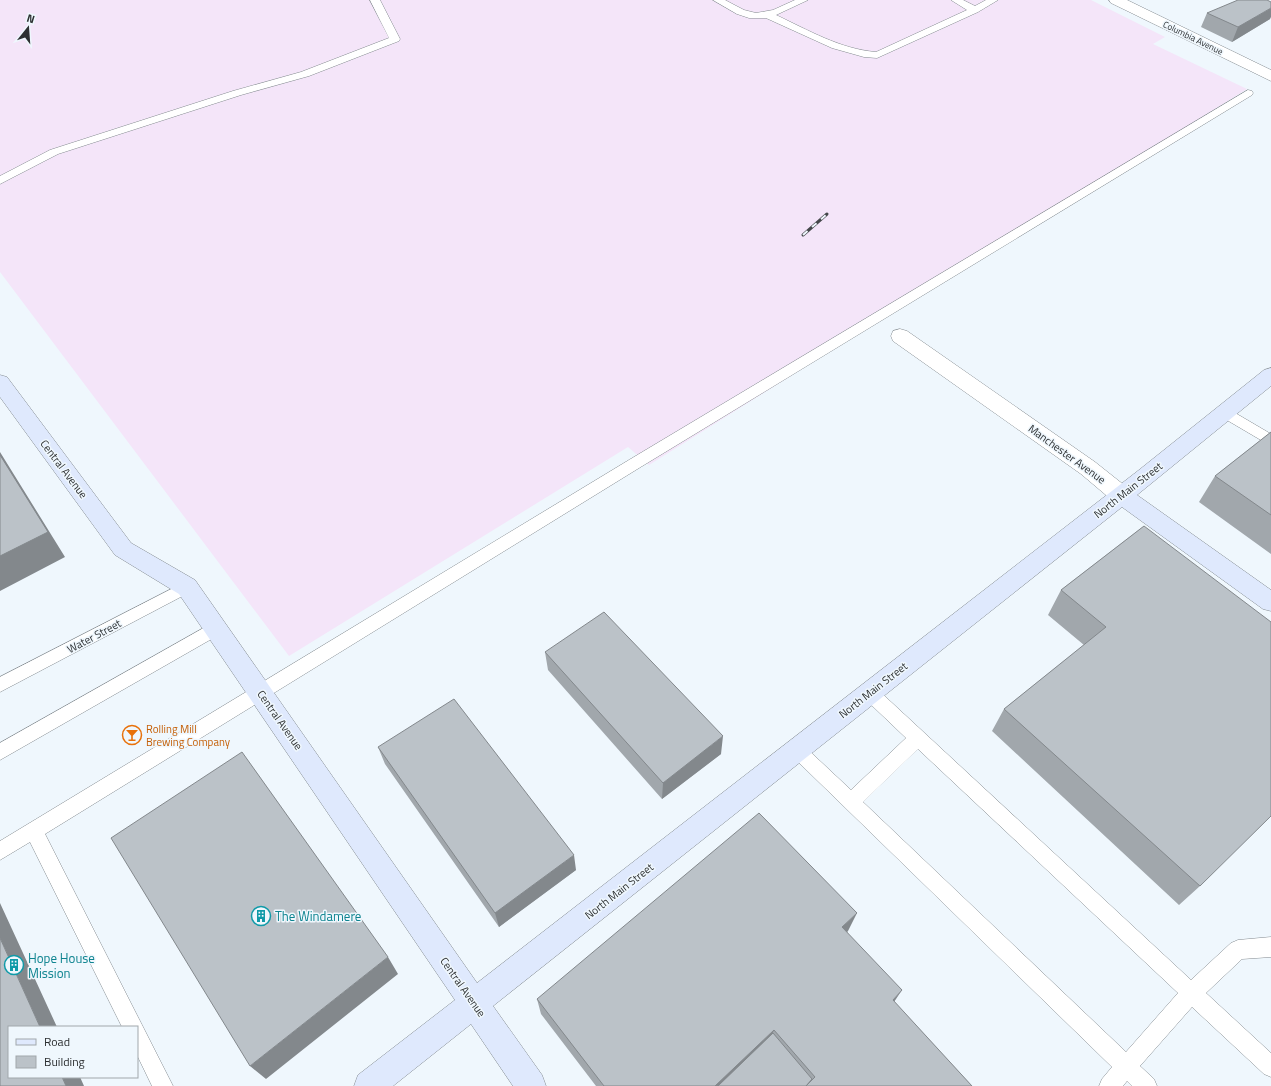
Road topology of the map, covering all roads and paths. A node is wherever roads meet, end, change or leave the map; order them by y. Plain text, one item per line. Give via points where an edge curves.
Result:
1 (375, 0) edge
2 (718, 0) edge
3 (803, 0) edge
4 (956, 0) edge
5 (993, 0) edge
6 (1116, 0) edge
7 (975, 10) junction
8 (768, 15) junction
9 (1271, 76) edge
10 (1248, 93) dead end
11 (0, 181) edge
12 (900, 336) dead end
13 (1271, 375) edge
14 (0, 382) edge
15 (1225, 412) junction
16 (1271, 440) edge
17 (1121, 495) junction
18 (187, 587) junction
19 (1271, 602) edge
20 (216, 628) junction
21 (0, 685) edge
22 (260, 692) junction
23 (870, 693) junction
24 (918, 738) junction
25 (797, 750) junction
26 (0, 752) edge
27 (851, 802) junction
28 (34, 830) junction
29 (0, 851) edge
30 (1271, 947) edge
31 (1191, 992) junction
32 (474, 1004) junction
33 (132, 1026) edge
34 (138, 1036) edge
35 (1127, 1066) junction
36 (1271, 1067) edge
37 (163, 1086) edge
38 (369, 1086) edge
39 (531, 1086) edge
40 (1109, 1086) edge
41 (1147, 1086) edge

1 - 11 lane via 395,39 305,74 237,93 54,152
2 - 8 lane via 749,15
3 - 8 lane
4 - 7 lane
5 - 7 lane
6 - 9 street, Columbia Avenue
7 - 8 lane via 877,55 848,51
10 - 22 lane
12 - 17 street, Manchester Avenue via 1088,468
13 - 15 street, North Main Street
14 - 18 street, Central Avenue via 123,548
15 - 16 lane
15 - 17 street, North Main Street
17 - 19 street, Manchester Avenue
17 - 23 street, North Main Street
18 - 20 street, Central Avenue
18 - 21 lane, Water Street
20 - 22 street, Central Avenue
20 - 26 lane
22 - 28 lane
22 - 32 street, Central Avenue
23 - 24 lane
23 - 25 street, North Main Street
24 - 27 lane
24 - 31 lane
25 - 27 lane
25 - 32 street, North Main Street
27 - 35 lane
28 - 29 lane
28 - 33 lane
30 - 31 lane via 1238,950
31 - 35 lane
31 - 36 lane
32 - 38 street, North Main Street
32 - 39 street, Central Avenue
34 - 37 lane
35 - 40 lane
35 - 41 lane

